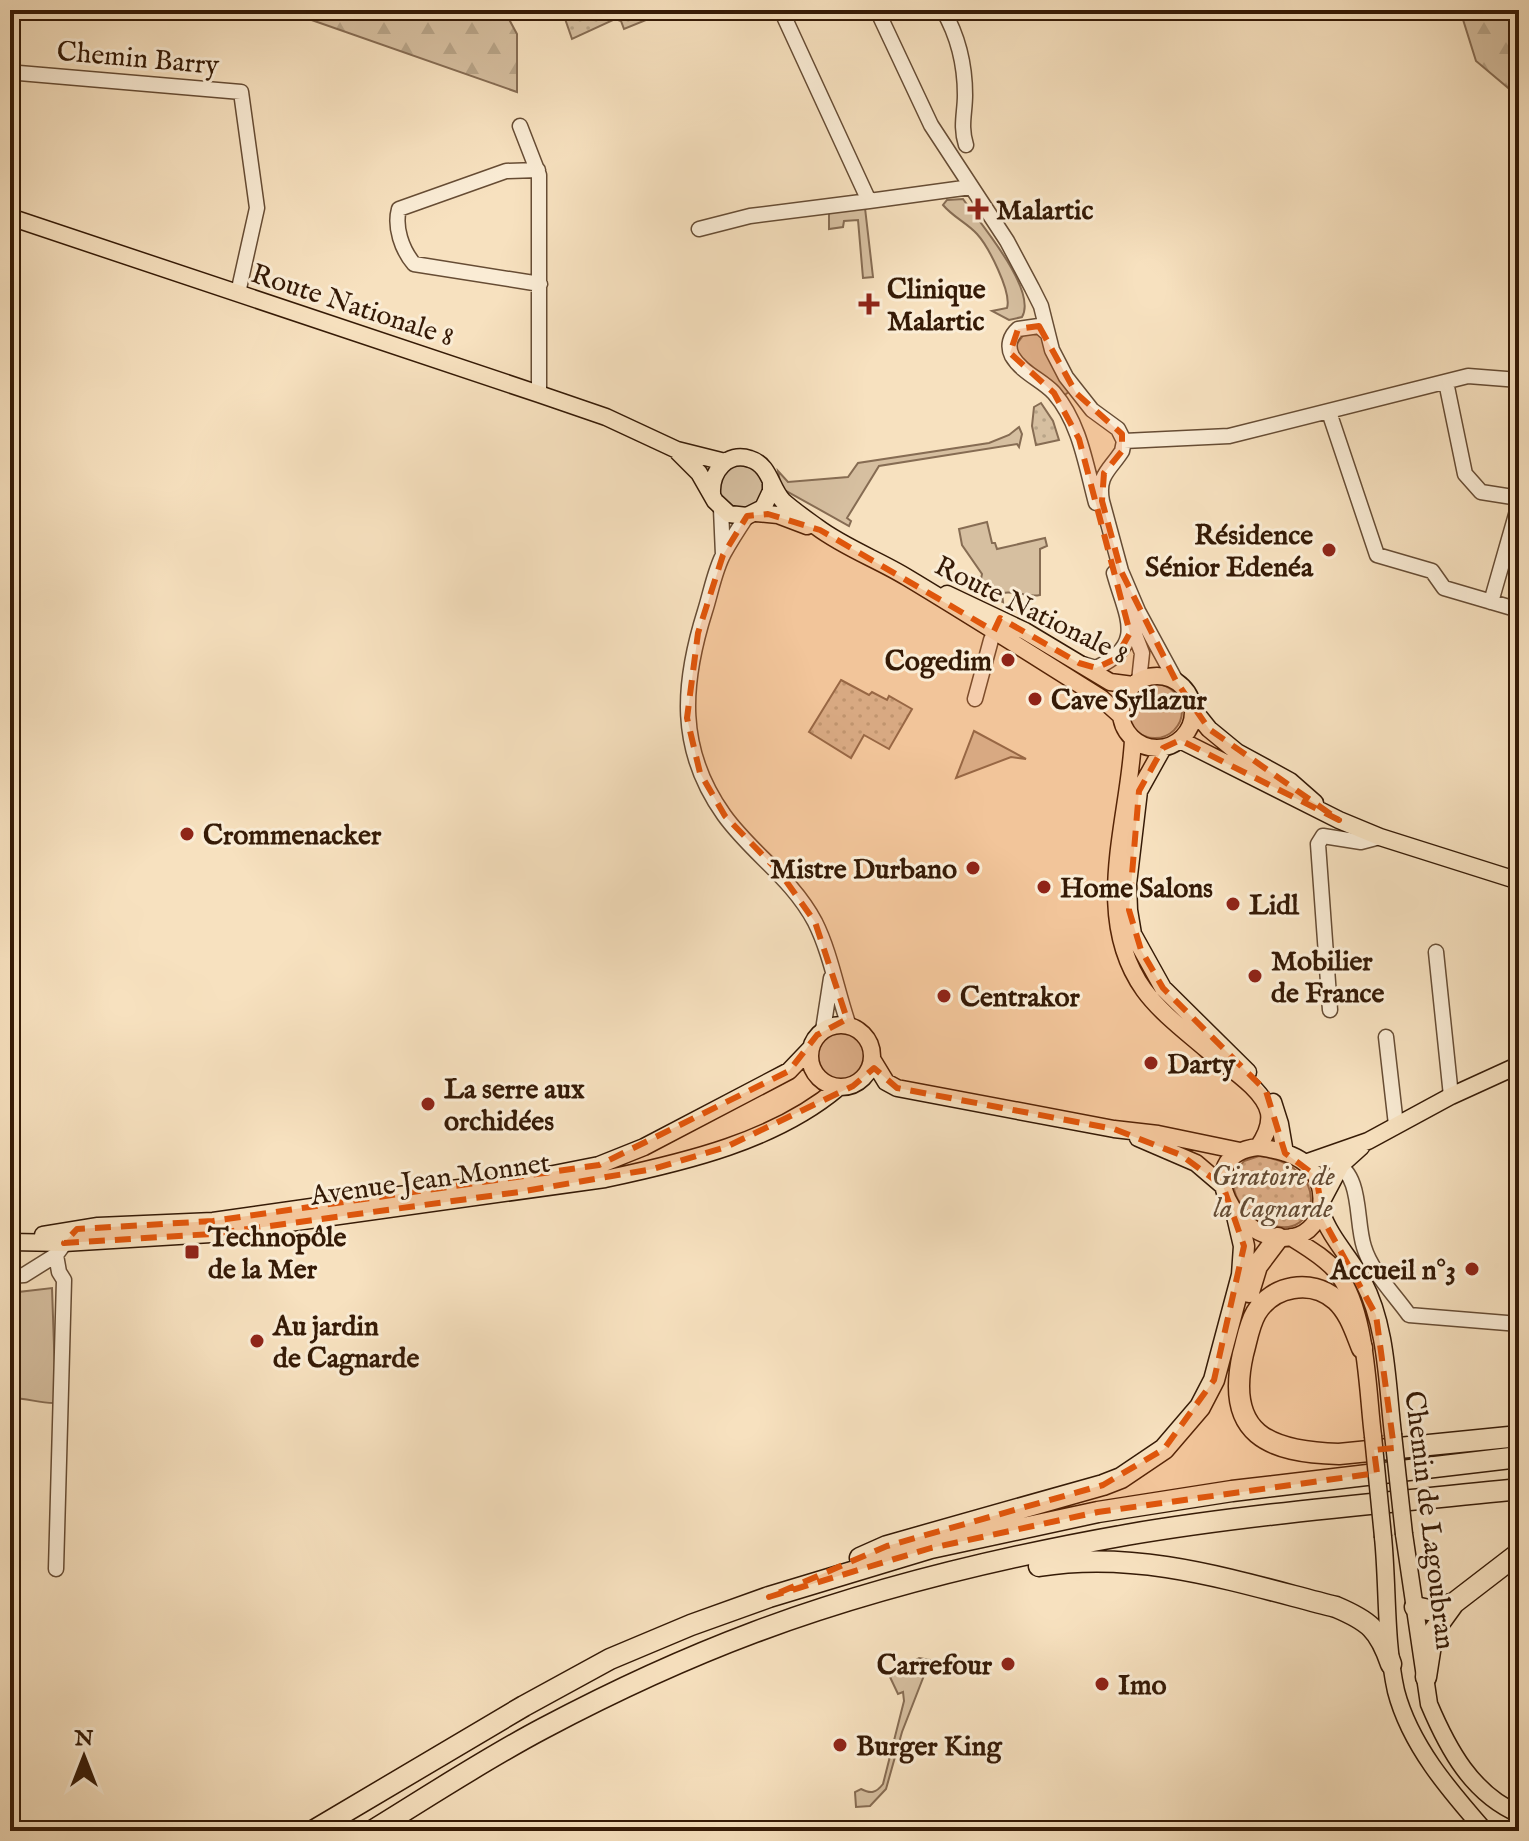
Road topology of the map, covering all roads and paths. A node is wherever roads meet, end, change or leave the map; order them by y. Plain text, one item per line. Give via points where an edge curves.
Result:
1 (781, 10) edge
2 (877, 10) edge
3 (943, 10) edge
4 (19, 73) dead end
5 (520, 126) dead end
6 (966, 145) dead end
7 (538, 170) junction
8 (971, 187) junction
9 (869, 201) junction
10 (10, 217) edge
11 (699, 229) dead end
12 (540, 284) junction
13 (1032, 288) junction
14 (238, 293) junction
15 (1027, 326) junction
16 (1048, 334) junction
17 (1519, 380) edge
18 (1446, 382) junction
19 (539, 394) junction
20 (1329, 412) junction
21 (1124, 441) junction
22 (677, 450) junction
23 (1084, 456) junction
24 (725, 462) junction
25 (1112, 463) junction
26 (771, 482) junction
27 (712, 493) junction
28 (1519, 501) edge
29 (721, 509) junction
30 (751, 515) junction
31 (820, 530) junction
32 (723, 555) junction
33 (1119, 590) junction
34 (1491, 602) junction
35 (1519, 610) edge
36 (997, 625) junction
37 (1079, 663) junction
38 (1176, 681) junction
39 (1136, 683) junction
40 (975, 699) dead end
41 (1193, 709) junction
42 (1120, 715) junction
43 (1133, 740) junction
44 (1180, 740) junction
45 (1163, 748) junction
46 (1339, 820) junction
47 (1380, 837) junction
48 (1519, 881) edge
49 (1436, 952) dead end
50 (832, 974) junction
51 (1330, 1010) dead end
52 (849, 1026) junction
53 (823, 1030) junction
54 (1386, 1037) dead end
55 (810, 1049) junction
56 (872, 1059) junction
57 (1519, 1065) edge
58 (846, 1087) junction
59 (918, 1093) junction
60 (1451, 1096) junction
61 (1396, 1125) junction
62 (1114, 1129) junction
63 (1368, 1141) junction
64 (1258, 1147) junction
65 (1240, 1151) junction
66 (1285, 1153) junction
67 (1312, 1161) junction
68 (1341, 1165) junction
69 (1331, 1182) junction
70 (1223, 1186) junction
71 (1354, 1190) junction
72 (1322, 1205) junction
73 (1237, 1216) junction
74 (77, 1229) junction
75 (1284, 1238) junction
76 (10, 1242) edge
77 (60, 1249) junction
78 (17, 1276) edge
79 (64, 1280) junction
80 (1519, 1324) edge
81 (1362, 1348) junction
82 (1239, 1405) junction
83 (1519, 1436) edge
84 (1519, 1457) edge
85 (1519, 1489) edge
86 (1519, 1553) edge
87 (56, 1569) dead end
88 (1388, 1584) junction
89 (769, 1597) junction
90 (854, 1598) junction
91 (1454, 1603) junction
92 (1415, 1607) junction
93 (1391, 1664) junction
94 (1426, 1677) junction
95 (1519, 1814) edge
96 (1519, 1823) edge
97 (313, 1831) edge
98 (372, 1831) edge
99 (1485, 1831) edge
100 (1510, 1831) edge

1 - 9 street
2 - 8 street via 931,125
3 - 6 street via 961,55
4 - 14 street, Chemin Barry via 241,92 257,208
5 - 7 street
7 - 12 street
7 - 12 street via 506,171 399,209 396,219 406,255 414,264
8 - 9 street
8 - 13 street
9 - 11 street via 750,216
10 - 14 main road, Route Nationale 8
12 - 19 street
13 - 15 street
13 - 16 street
14 - 19 main road, Route Nationale 8
15 - 16 street via 1039,326
15 - 23 street via 1013,334 1010,353 1054,393
16 - 21 street via 1059,366 1076,392 1118,429
17 - 18 street via 1468,376
18 - 20 street
18 - 28 street via 1465,474 1481,492
19 - 22 main road, Route Nationale 8
20 - 21 street via 1229,436
20 - 34 street via 1377,555 1432,571 1444,588
21 - 25 street
22 - 24 main road, Route Nationale 8
22 - 27 main road, Route Nationale 8
23 - 25 street via 1099,465
23 - 33 street
24 - 26 main road via 753,460
24 - 27 main road via 714,476
25 - 38 street via 1100,492 1121,571
26 - 30 main road via 768,500
26 - 31 main road, Route Nationale 8 via 784,501
27 - 29 main road
28 - 34 street
29 - 30 main road via 738,517
29 - 32 street
30 - 31 main road, Route Nationale 8 via 778,515
30 - 32 street
31 - 36 main road, Route Nationale 8
32 - 50 street via 690,662 690,740 700,773 725,816 781,874 815,922
33 - 37 street via 1130,633 1126,648 1096,668
33 - 39 street via 1142,653
34 - 35 street
36 - 37 main road, Route Nationale 8
36 - 40 street
36 - 42 main road, Route Nationale 8
37 - 39 main road, Route Nationale 8 via 1110,682
38 - 39 main road via 1157,676
38 - 41 main road
39 - 42 main road via 1123,699
41 - 44 main road via 1190,727
41 - 46 main road via 1237,752 1290,781
42 - 43 main road
43 - 45 main road
43 - 64 main road via 1115,894 1124,944 1136,978 1155,1002 1265,1102 1269,1122
44 - 45 main road
44 - 46 main road
45 - 66 main road via 1139,791 1128,884 1133,934 1163,988 1266,1091 1278,1115
46 - 47 main road
47 - 48 main road
47 - 51 street via 1361,842 1323,836 1318,844
49 - 60 street
50 - 52 street
50 - 53 street
52 - 53 main road
52 - 56 main road via 865,1036
53 - 55 main road
54 - 61 street
55 - 58 main road via 815,1074 826,1084
55 - 74 main road, Avenue Jean Monnet via 789,1071 599,1165 518,1181 213,1221
56 - 58 main road via 866,1075
56 - 59 main road via 886,1082
57 - 60 main road
58 - 59 main road
58 - 77 main road, Avenue Jean Monnet via 739,1142 605,1179 211,1234
59 - 62 main road
60 - 61 main road
61 - 63 main road
62 - 65 main road
62 - 70 main road via 1196,1163
63 - 67 main road
63 - 68 main road
64 - 65 main road
64 - 66 main road
65 - 70 main road via 1225,1170
66 - 67 main road
67 - 68 street
67 - 72 main road
68 - 69 main road
68 - 71 street
69 - 71 street
69 - 72 main road
70 - 73 main road
71 - 80 street via 1364,1249 1409,1315
72 - 75 main road via 1306,1231
72 - 92 main road, Chemin de Lagoubran, bridge via 1330,1234 1362,1281 1376,1315
73 - 75 main road via 1265,1234
73 - 89 highway via 1244,1246 1242,1275 1214,1380 1200,1407 1164,1449 1103,1485 887,1546
74 - 76 main road, Avenue Jean Monnet
74 - 77 street
75 - 81 main road, Chemin de Lagoubran via 1323,1259 1344,1282 1354,1300
75 - 82 highway via 1257,1266 1237,1340 1232,1376
76 - 77 main road, Avenue Jean Monnet
77 - 78 street
77 - 79 street
78 - 79 street
79 - 87 street
81 - 82 highway via 1352,1322 1330,1295 1292,1287 1281,1291 1265,1301 1251,1325 1240,1370
81 - 88 main road, Chemin de Lagoubran, bridge
82 - 83 highway via 1245,1420 1270,1442 1312,1453
84 - 89 highway via 1098,1512 931,1548
85 - 90 highway via 1126,1535
86 - 91 highway
88 - 92 main road via 1395,1597
88 - 93 main road, Chemin de Lagoubran
89 - 97 highway via 610,1659
90 - 93 highway via 934,1590 1049,1564 1147,1563 1358,1616 1377,1630
90 - 98 highway via 755,1632 615,1693 543,1728
91 - 92 highway via 1429,1610
91 - 94 highway via 1433,1632
92 - 94 main road, Chemin de Lagoubran
93 - 99 main road, Chemin de Lagoubran via 1403,1712 1423,1752
94 - 95 main road, Chemin de Lagoubran via 1429,1704 1464,1770 1491,1800
96 - 100 main road

